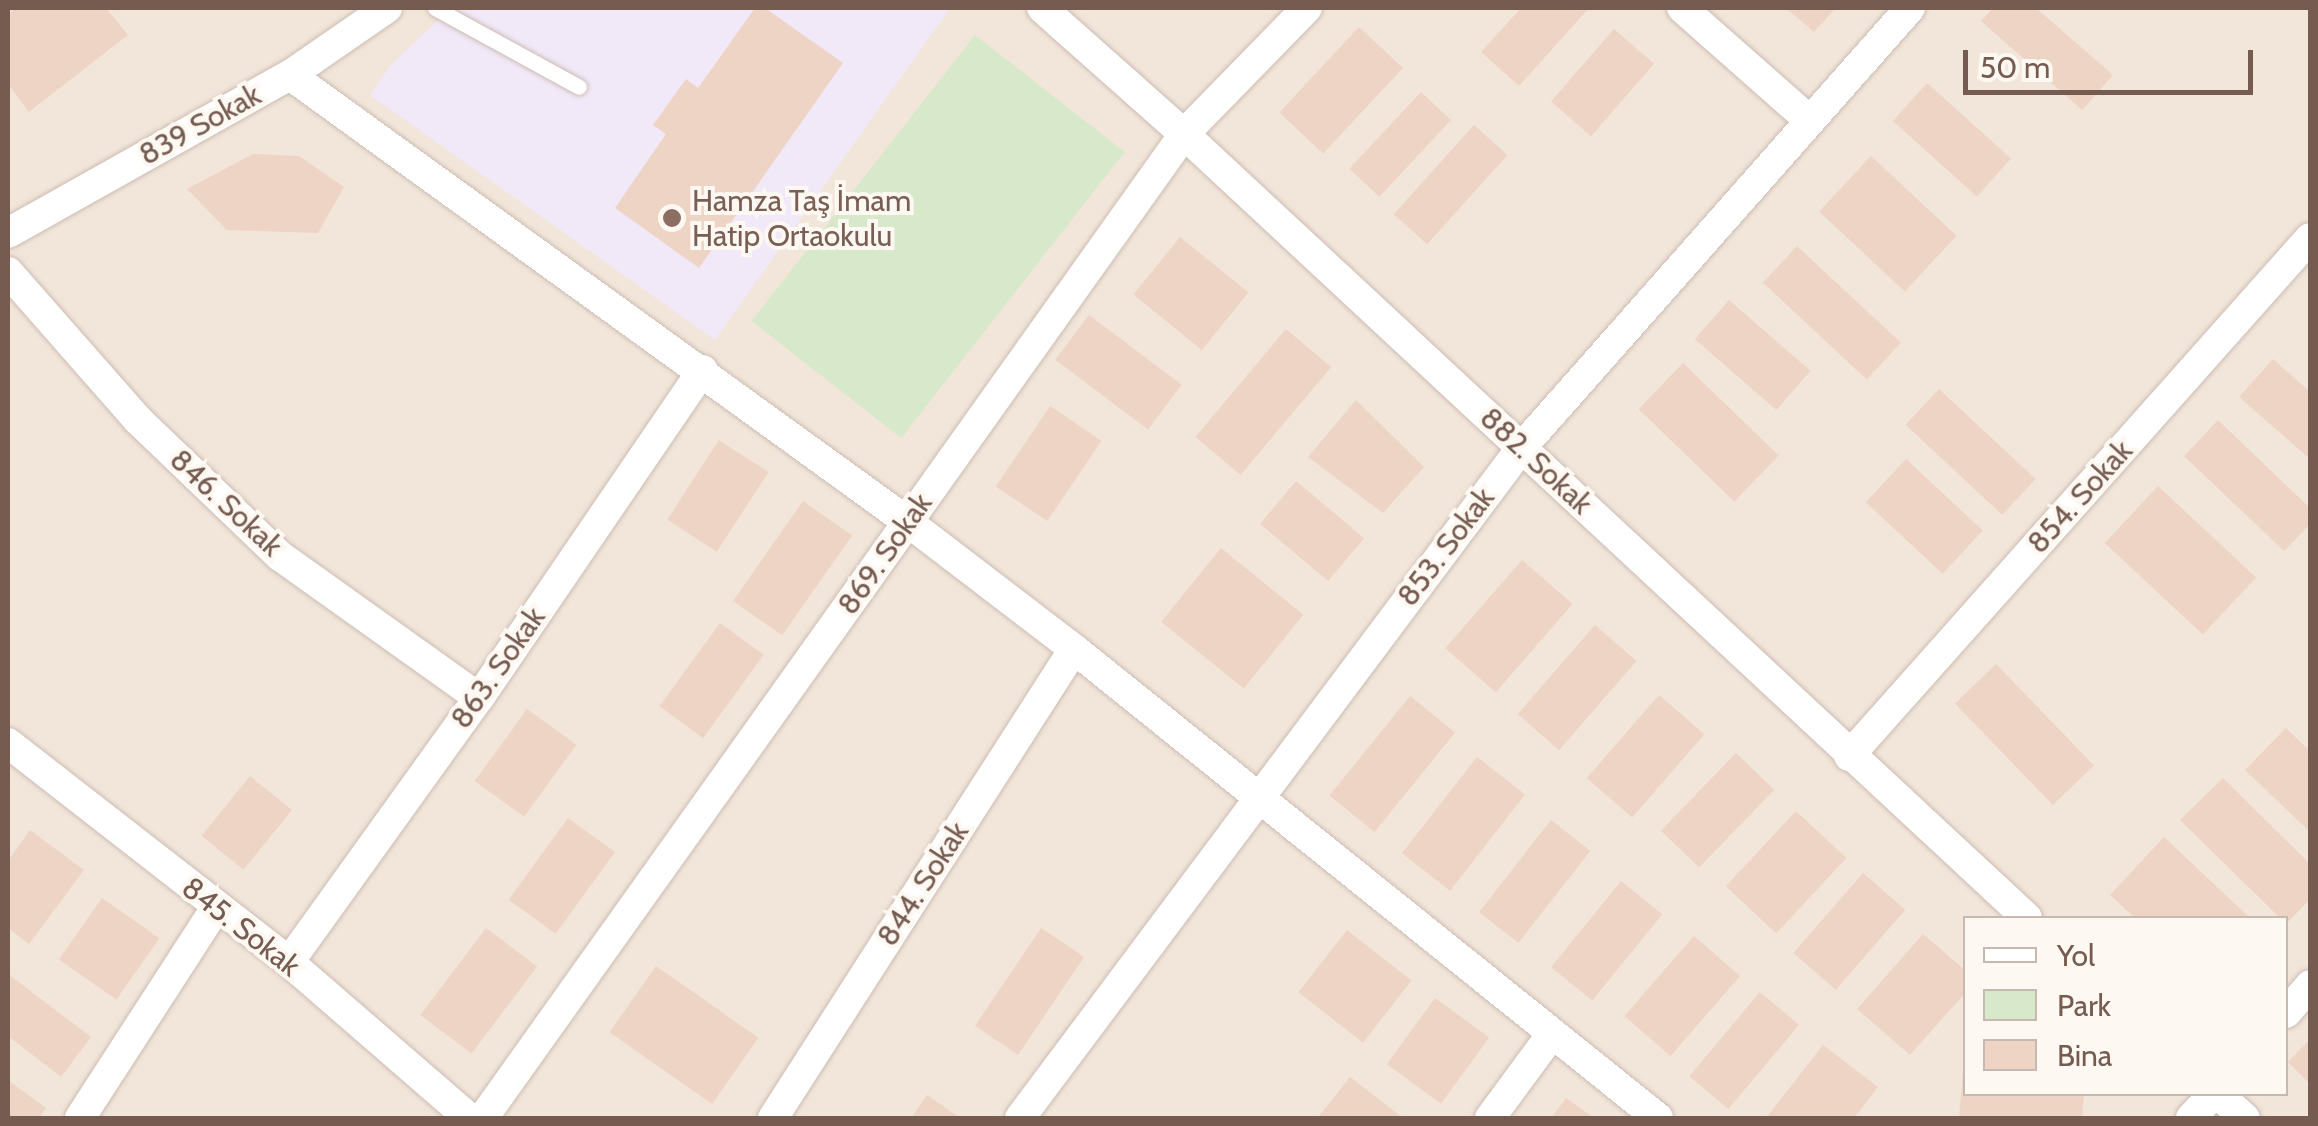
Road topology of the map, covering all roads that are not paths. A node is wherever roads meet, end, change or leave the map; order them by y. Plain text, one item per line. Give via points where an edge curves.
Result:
1 (387, 8) edge
2 (434, 8) edge
3 (1042, 8) edge
4 (1306, 8) edge
5 (1682, 8) edge
6 (1910, 8) edge
7 (290, 75) junction
8 (579, 87) dead end
9 (1809, 120) junction
10 (1184, 134) junction
11 (8, 233) edge
12 (2310, 238) edge
13 (8, 272) edge
14 (702, 370) junction
15 (1522, 447) junction
16 (908, 522) junction
17 (1074, 649) junction
18 (478, 698) junction
19 (8, 742) edge
20 (1849, 756) junction
21 (1258, 796) junction
22 (216, 908) junction
23 (2025, 916) edge
24 (289, 962) junction
25 (2310, 985) edge
26 (2288, 1011) edge
27 (1552, 1034) junction
28 (2213, 1096) edge
29 (2217, 1096) edge
30 (465, 1116) edge
31 (80, 1118) edge
32 (773, 1118) edge
33 (1020, 1118) edge
34 (1490, 1118) edge
35 (1658, 1118) edge
36 (2191, 1118) edge
37 (2244, 1118) edge

1 - 7 street, 839 Sokak
2 - 8 lane
3 - 10 street, 882. Sokak
4 - 10 street, 869. Sokak
5 - 9 street
6 - 9 street, 853. Sokak
7 - 11 street, 839 Sokak
7 - 14 street
9 - 15 street, 853. Sokak
10 - 15 street, 882. Sokak
10 - 16 street, 869. Sokak
12 - 20 street, 854. Sokak
13 - 18 street, 846. Sokak via 137,419 280,556
14 - 16 street
14 - 18 street, 863. Sokak
15 - 20 street, 882. Sokak
15 - 21 street, 853. Sokak
16 - 17 street
16 - 30 street, 869. Sokak
17 - 21 street
17 - 32 street, 844. Sokak
18 - 24 street, 863. Sokak
19 - 22 street, 845. Sokak
20 - 23 street, 882. Sokak
21 - 27 street
21 - 33 street, 853. Sokak
22 - 24 street, 845. Sokak
22 - 31 street
24 - 30 street, 845. Sokak
25 - 26 street
27 - 34 street
27 - 35 street
28 - 36 street
29 - 37 street

